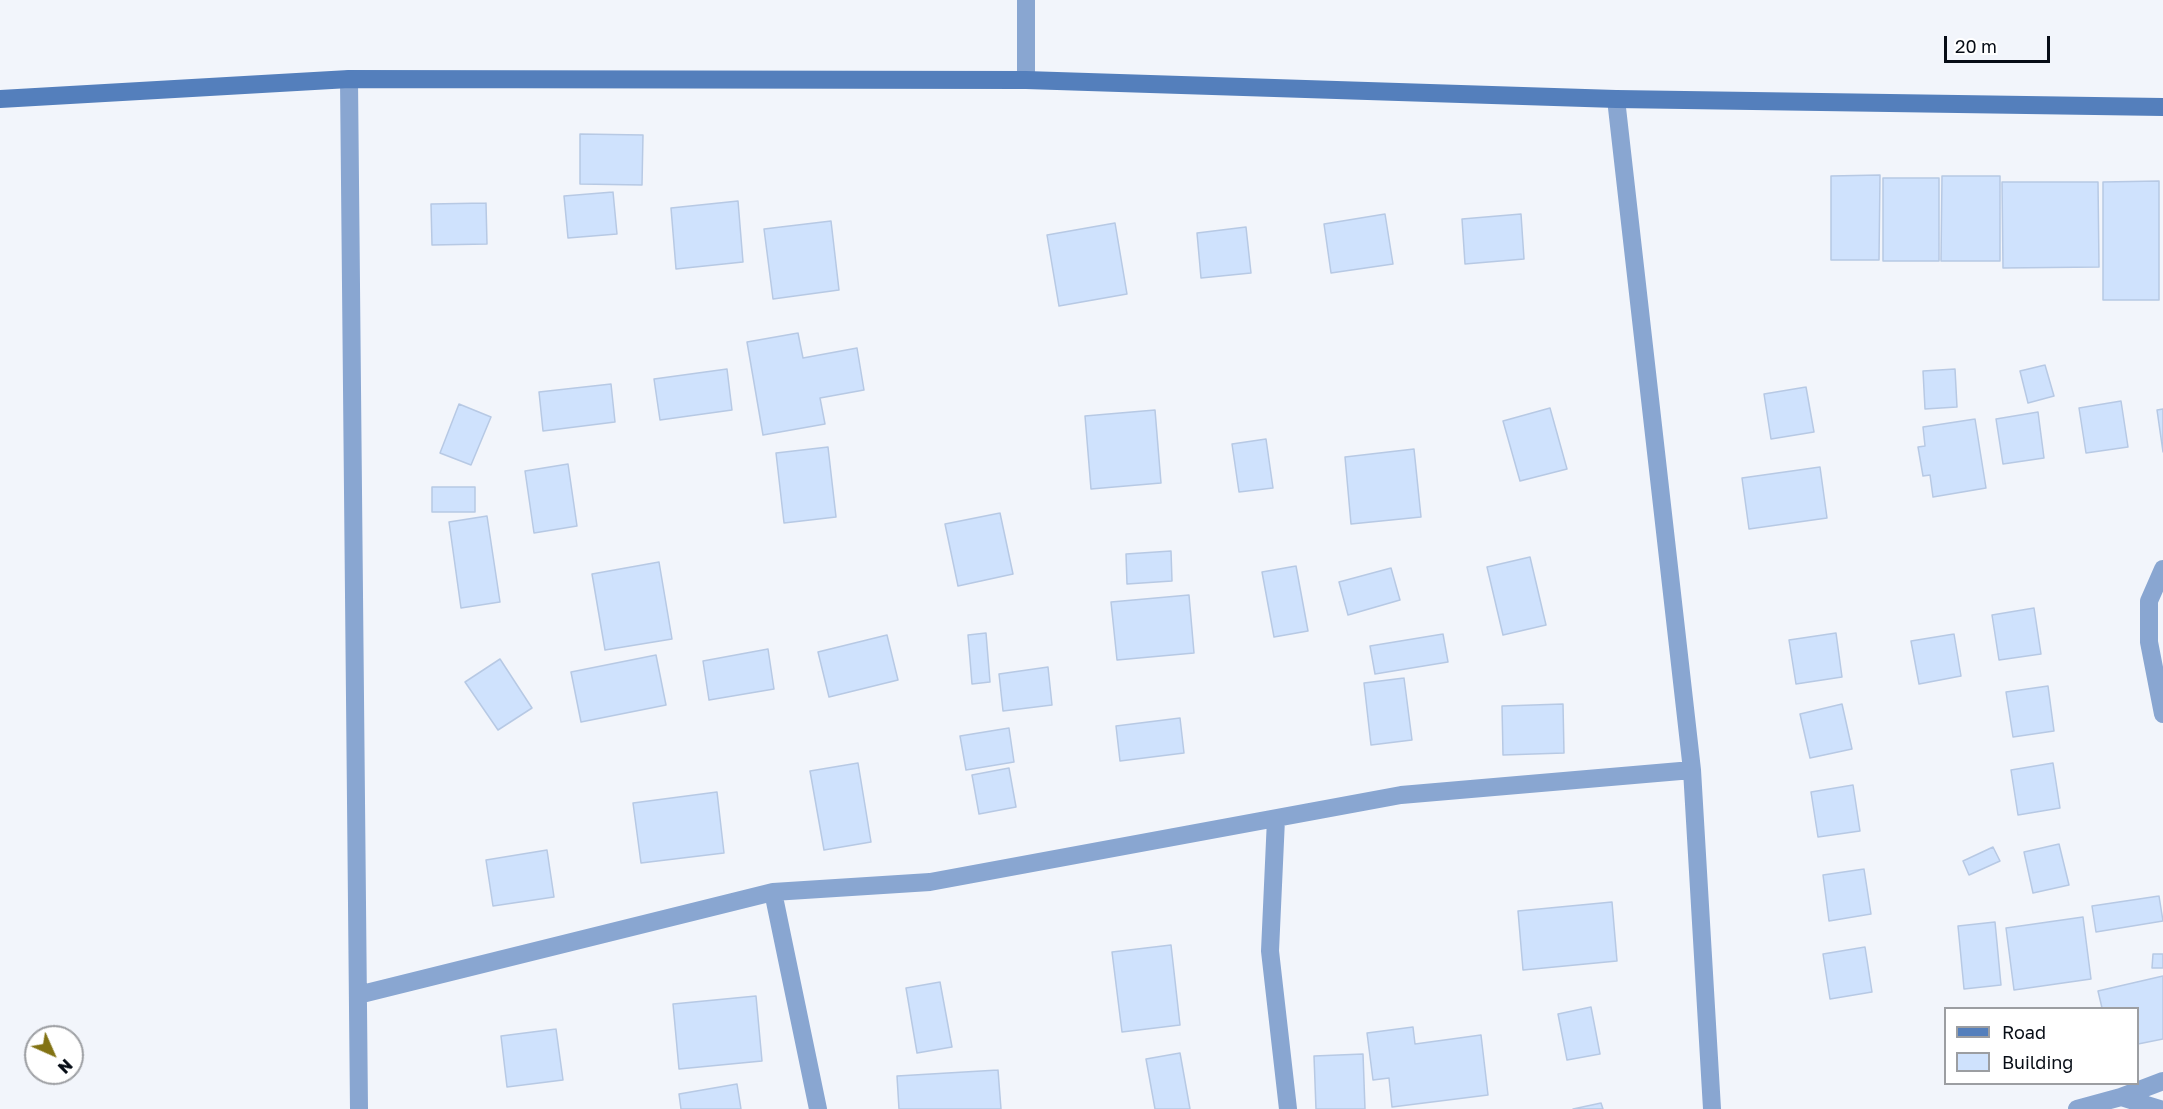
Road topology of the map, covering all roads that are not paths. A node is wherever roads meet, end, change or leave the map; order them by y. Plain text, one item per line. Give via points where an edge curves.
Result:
1 (1026, 0) edge
2 (350, 79) junction
3 (1026, 80) junction
4 (0, 99) edge
5 (1616, 99) junction
6 (2163, 107) edge
7 (2163, 569) edge
8 (2163, 714) edge
9 (1692, 770) junction
10 (1276, 819) junction
11 (773, 892) junction
12 (358, 995) junction
13 (2163, 1081) edge
14 (2121, 1097) junction
15 (359, 1109) edge
16 (818, 1109) edge
17 (1288, 1109) edge
18 (1712, 1109) edge
19 (2077, 1109) edge
20 (2160, 1109) edge

1 - 3 street
2 - 3 main road
2 - 4 main road
2 - 12 street
3 - 5 main road
5 - 6 main road
5 - 9 street
7 - 8 street via 2149,601 2149,642
9 - 10 street via 1401,795
9 - 18 street
10 - 11 street via 930,882
10 - 17 street via 1270,951
11 - 12 street
11 - 16 street
12 - 15 street
13 - 14 street
14 - 19 street
14 - 20 street

